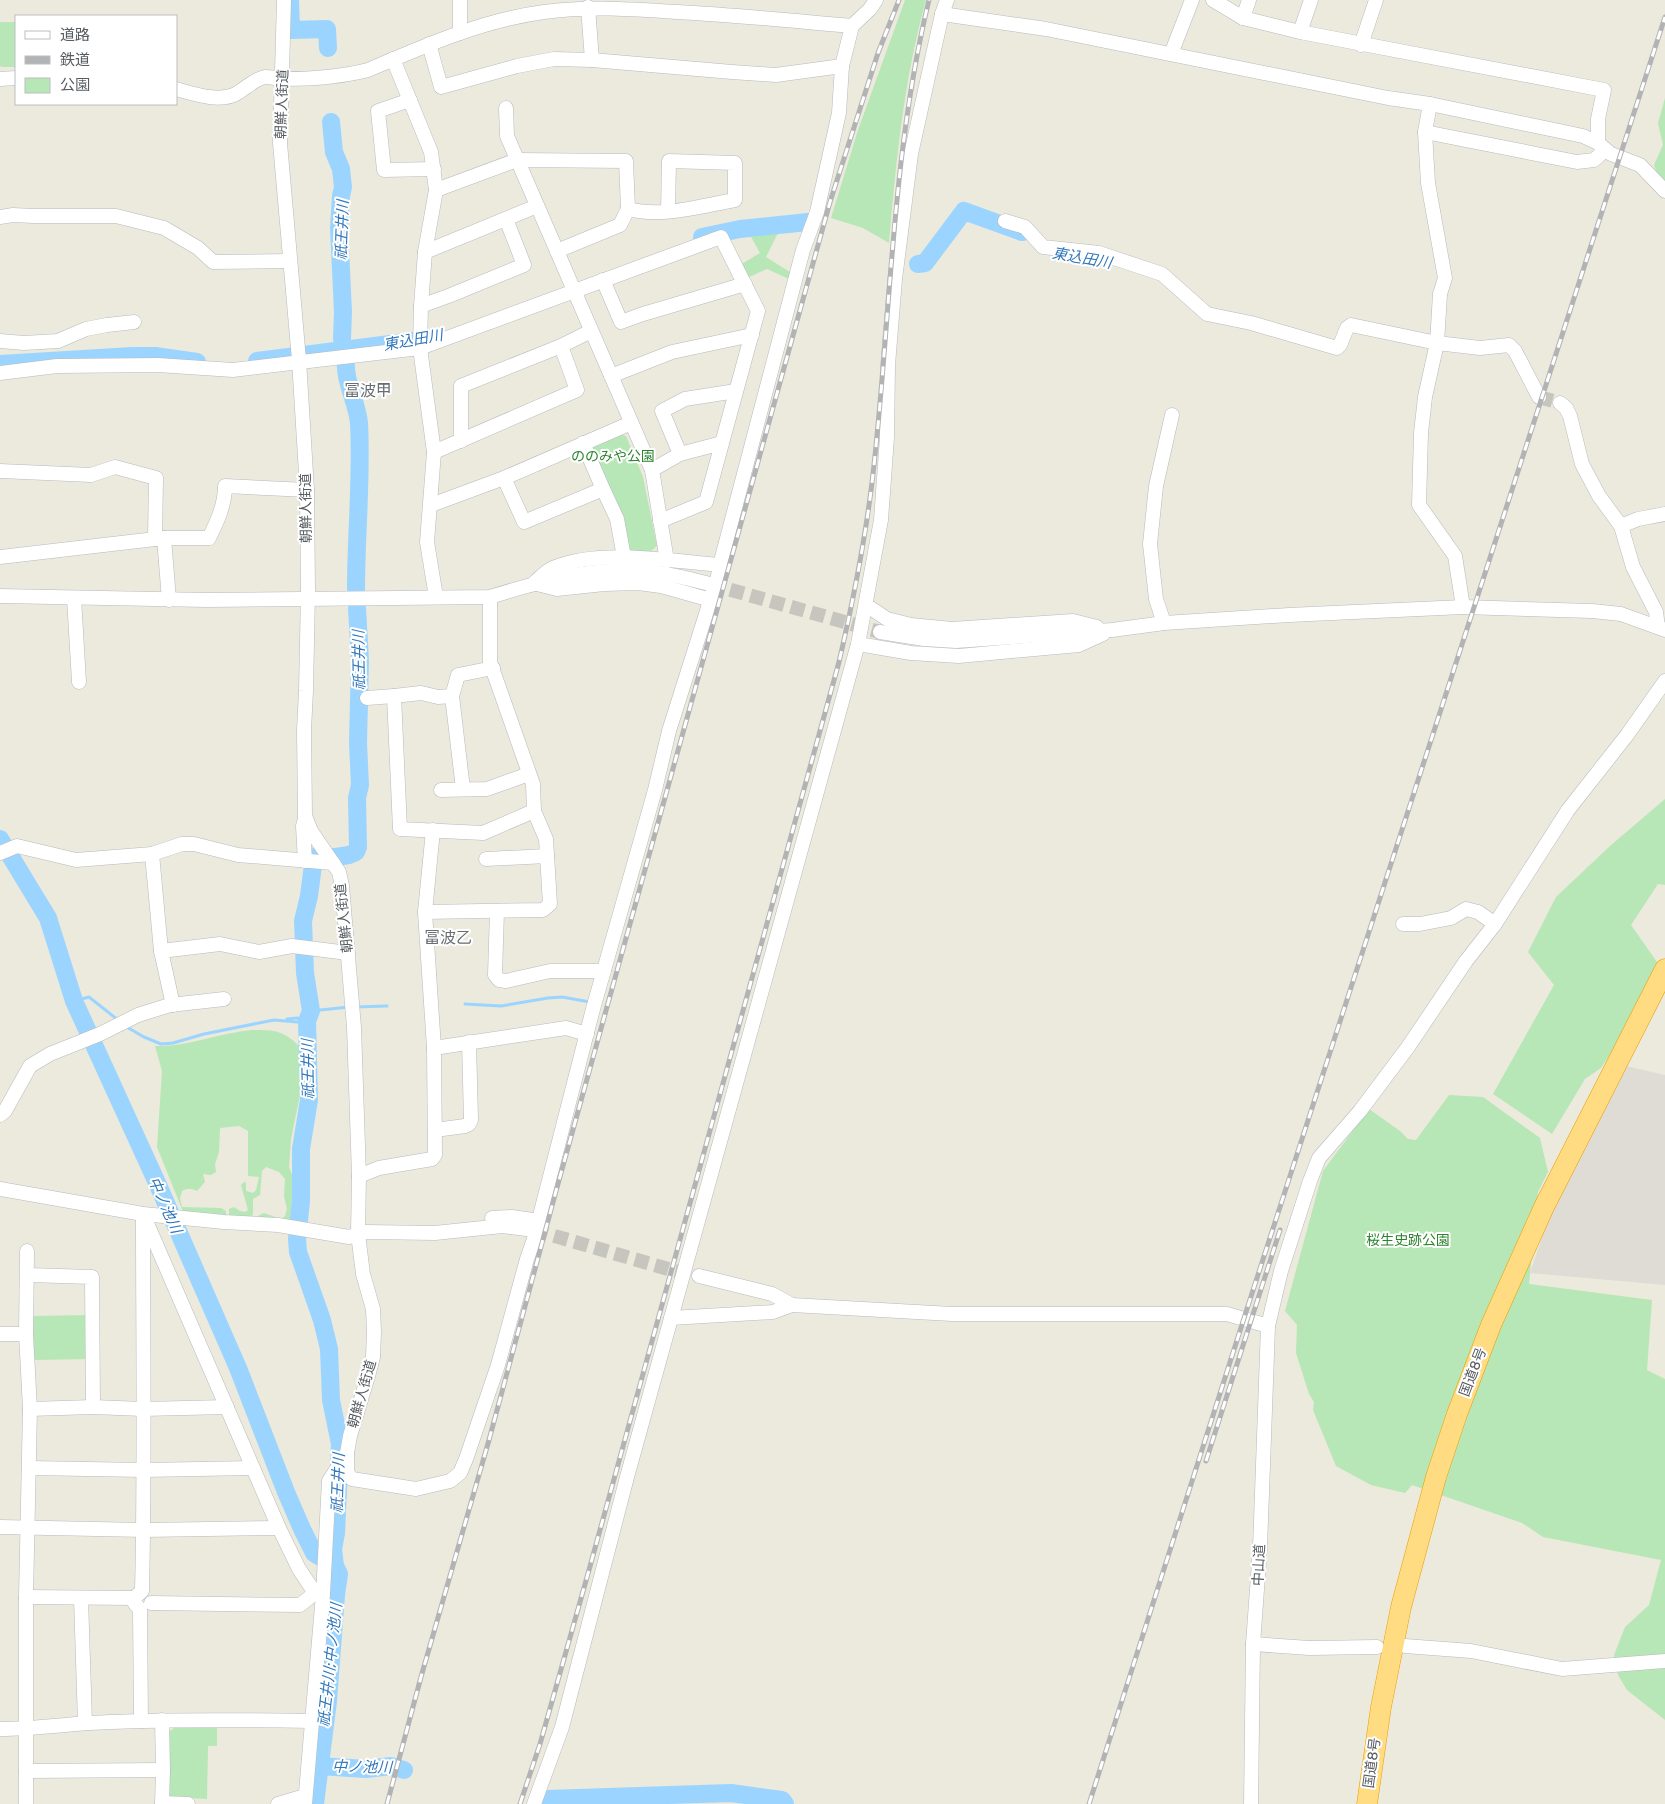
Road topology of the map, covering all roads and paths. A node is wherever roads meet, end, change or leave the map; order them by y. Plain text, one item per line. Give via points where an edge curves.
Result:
1 (284, 0) edge
2 (460, 0) edge
3 (876, 0) edge
4 (947, 0) edge
5 (1192, 0) edge
6 (1213, 0) edge
7 (1249, 0) edge
8 (1311, 0) edge
9 (1376, 0) edge
10 (583, 5) edge
11 (635, 5) edge
12 (942, 14) junction
13 (1243, 18) junction
14 (852, 26) junction
15 (1300, 32) junction
16 (460, 33) junction
17 (430, 44) junction
18 (1361, 45) junction
19 (1171, 54) junction
20 (394, 59) junction
21 (592, 60) junction
22 (842, 66) junction
23 (0, 78) edge
24 (15, 78) edge
25 (283, 79) junction
26 (178, 90) edge
27 (410, 100) junction
28 (1430, 104) junction
29 (506, 108) dead end
30 (1425, 132) junction
31 (1601, 147) junction
32 (517, 160) junction
33 (434, 168) junction
34 (436, 190) junction
35 (1665, 191) edge
36 (538, 206) junction
37 (628, 209) junction
38 (668, 211) junction
39 (0, 217) edge
40 (506, 219) junction
41 (1005, 222) dead end
42 (425, 252) junction
43 (559, 256) junction
44 (289, 261) junction
45 (603, 280) junction
46 (745, 284) junction
47 (574, 290) junction
48 (421, 306) junction
49 (134, 322) dead end
50 (591, 330) junction
51 (752, 334) junction
52 (0, 341) edge
53 (1437, 342) junction
54 (561, 346) junction
55 (420, 348) junction
56 (299, 357) junction
57 (0, 373) edge
58 (611, 376) junction
59 (736, 391) junction
60 (1539, 397) dead end
61 (1560, 403) tunnel mouth
62 (1172, 415) dead end
63 (631, 423) junction
64 (461, 441) junction
65 (583, 443) junction
66 (722, 443) junction
67 (434, 452) junction
68 (680, 454) junction
69 (652, 470) junction
70 (0, 471) edge
71 (504, 478) junction
72 (603, 489) junction
73 (306, 490) junction
74 (431, 505) junction
75 (1665, 514) edge
76 (660, 521) junction
77 (1621, 526) junction
78 (160, 539) junction
79 (0, 557) edge
80 (624, 557) junction
81 (667, 561) junction
82 (720, 565) junction
83 (534, 583) junction
84 (710, 584) tunnel mouth
85 (0, 596) edge
86 (436, 597) junction
87 (490, 597) junction
88 (74, 598) junction
89 (169, 600) junction
90 (307, 600) junction
91 (712, 600) junction
92 (866, 604) junction
93 (1463, 607) junction
94 (1164, 623) junction
95 (1662, 628) edge
96 (1112, 630) junction
97 (880, 632) tunnel mouth
98 (858, 644) junction
99 (492, 668) junction
100 (1665, 681) edge
101 (79, 682) dead end
102 (394, 696) junction
103 (452, 696) junction
104 (366, 698) dead end
105 (529, 774) junction
106 (441, 790) dead end
107 (463, 790) junction
108 (534, 811) junction
109 (305, 816) junction
110 (433, 830) junction
111 (0, 853) edge
112 (152, 854) junction
113 (547, 856) junction
114 (486, 858) dead end
115 (330, 859) junction
116 (310, 861) junction
117 (497, 911) junction
118 (425, 912) junction
119 (1403, 924) dead end
120 (1495, 924) junction
121 (161, 951) junction
122 (348, 953) junction
123 (604, 971) junction
124 (1663, 980) edge
125 (224, 999) dead end
126 (173, 1005) junction
127 (587, 1034) junction
128 (469, 1042) junction
129 (434, 1048) junction
130 (0, 1115) edge
131 (435, 1130) junction
132 (359, 1176) junction
133 (0, 1189) edge
134 (148, 1215) junction
135 (536, 1226) junction
136 (358, 1234) junction
137 (27, 1251) dead end
138 (28, 1275) junction
139 (699, 1276) tunnel mouth
140 (792, 1305) junction
141 (672, 1318) junction
142 (1268, 1326) junction
143 (0, 1334) edge
144 (26, 1334) junction
145 (93, 1407) junction
146 (227, 1407) junction
147 (30, 1409) junction
148 (143, 1410) junction
149 (345, 1456) junction
150 (29, 1468) junction
151 (253, 1468) junction
152 (144, 1470) junction
153 (0, 1527) edge
154 (28, 1528) junction
155 (279, 1528) junction
156 (144, 1530) junction
157 (319, 1593) junction
158 (26, 1598) junction
159 (82, 1598) junction
160 (142, 1600) junction
161 (1253, 1644) junction
162 (1405, 1646) dead end
163 (1376, 1647) dead end
164 (1665, 1660) edge
165 (162, 1720) junction
166 (141, 1721) junction
167 (313, 1721) junction
168 (85, 1723) junction
169 (0, 1729) edge
170 (26, 1729) junction
171 (163, 1770) junction
172 (26, 1771) junction
173 (305, 1800) edge
174 (162, 1803) edge
175 (26, 1804) edge
176 (188, 1804) edge
177 (278, 1804) edge
178 (534, 1804) edge
179 (1251, 1804) edge
180 (1367, 1804) edge

1 - 25 street, 朝鮮人街道
2 - 16 street
3 - 14 street
4 - 12 street
5 - 19 street
6 - 13 street
7 - 13 street
8 - 15 street
9 - 18 street
10 - 11 street
10 - 16 street via 512,18
10 - 21 street
11 - 14 street
12 - 19 street via 1046,29
12 - 92 street via 909,164 888,365 881,520
13 - 15 street
14 - 22 street
15 - 18 street
16 - 17 street
17 - 20 street
17 - 21 street via 441,87 536,62
18 - 31 street via 1604,90 1598,119
19 - 28 street
20 - 25 street via 352,74
20 - 27 street
21 - 22 street via 776,75
22 - 82 street via 838,113 817,212 803,250
23 - 24 street
25 - 26 street via 265,77 230,97
25 - 44 street, 朝鮮人街道 via 280,143
27 - 33 street
27 - 33 street via 378,111 384,170
28 - 30 street
28 - 31 street via 1583,136
29 - 32 street via 507,136
30 - 31 street via 1577,162 1594,160
30 - 53 street via 1428,183 1444,278
31 - 35 street via 1640,165
32 - 34 street
32 - 36 street
32 - 37 street via 626,161
33 - 34 street
34 - 42 street
36 - 40 street
36 - 43 street
37 - 38 street via 642,213
37 - 43 street via 620,225
38 - 38 street via 735,200 735,163 669,161
39 - 44 street via 116,216 164,228 198,248 213,262
40 - 42 street
40 - 48 street via 524,265
41 - 53 street via 1024,227 1044,247 1099,253 1162,274 1207,314 1337,348 1351,325
42 - 48 street
43 - 47 street
44 - 56 street, 朝鮮人街道
45 - 46 street via 622,322
45 - 46 street via 721,237
45 - 47 street
46 - 51 street via 758,311
47 - 50 street
47 - 55 street
48 - 55 street
49 - 52 street via 86,330 58,341
50 - 54 street
50 - 58 street
51 - 58 street via 672,352
51 - 59 street
53 - 60 street via 1480,348 1509,345
53 - 93 street via 1421,433 1419,505 1455,556
54 - 64 street via 461,386
54 - 64 street via 578,390
55 - 56 street
55 - 67 street
56 - 57 street via 233,370 158,365 57,366
56 - 73 street, 朝鮮人街道
58 - 63 street
59 - 66 street
59 - 68 street via 685,399 662,411
61 - 77 street via 1570,416 1582,464
62 - 94 street via 1156,486 1150,544 1156,598
63 - 65 street
63 - 69 street
64 - 67 street
65 - 71 street
65 - 72 street
66 - 68 street
66 - 76 street via 706,502
67 - 74 street
68 - 69 street
69 - 76 street
70 - 78 street via 91,475 115,467 156,478
71 - 72 street via 524,522
71 - 74 street
72 - 80 street via 617,519
73 - 78 street via 225,486 219,518 209,538
73 - 90 street, 朝鮮人街道
74 - 86 street via 427,542
75 - 77 street
76 - 81 street
77 - 95 street via 1634,567
78 - 79 street
78 - 89 street
80 - 81 street
80 - 83 street via 582,560 552,568
81 - 82 street
82 - 91 street
83 - 84 street via 607,571 637,571 670,574
83 - 87 street
83 - 91 street via 557,589 638,582
85 - 88 street
86 - 87 street
86 - 90 street
87 - 99 street
88 - 89 street
88 - 101 street
89 - 90 street
90 - 109 street, 朝鮮人街道
91 - 123 street via 670,731
92 - 96 street via 887,619 921,626 952,629 1073,621
92 - 98 street
93 - 94 street
93 - 95 street via 1621,614
94 - 96 street
96 - 97 street via 956,641
96 - 98 street via 1079,645 959,656 911,653
98 - 141 street
99 - 103 street via 458,675
99 - 105 street
100 - 120 street, 中山道 via 1568,810
102 - 103 street via 421,693
102 - 104 street
102 - 110 street via 400,828
103 - 107 street
105 - 107 street via 487,789
105 - 108 street via 533,784
106 - 107 street
108 - 110 street via 483,833
108 - 113 street via 546,839
109 - 115 street, 朝鮮人街道
109 - 116 street via 303,826
110 - 118 street
111 - 112 street via 17,846 76,860
112 - 116 street via 182,844 194,844 238,855
112 - 121 street
113 - 114 street
113 - 117 street via 550,904 543,910
115 - 116 street
115 - 122 street, 朝鮮人街道 via 339,872 342,886
117 - 118 street
117 - 123 street via 495,975 499,980 550,971
118 - 129 street
119 - 120 street via 1451,918 1466,909 1478,912
120 - 142 street, 中山道 via 1360,1111 1319,1158 1281,1271
121 - 122 street via 220,944 259,952 292,946
121 - 126 street
122 - 132 street, 朝鮮人街道
123 - 127 street
124 - 180 highway, 国道8号 via 1540,1216 1491,1325 1457,1414 1426,1513 1402,1607 1381,1707
125 - 126 street
126 - 130 street via 138,1015 30,1066
127 - 128 street via 566,1028
127 - 135 street
128 - 129 street
128 - 131 street via 471,1120 465,1126
129 - 131 street
131 - 132 street via 435,1155 432,1159 379,1168
132 - 136 street, 朝鮮人街道
133 - 134 street
134 - 136 street via 278,1225 348,1237
134 - 146 street
134 - 148 street
135 - 136 street via 512,1217 482,1218 456,1225 450,1232
135 - 149 street via 498,1365 460,1473 450,1480 416,1489 388,1486 352,1479 347,1473
136 - 149 street, 朝鮮人街道 via 363,1274 372,1308 373,1357
137 - 138 street
138 - 144 street
138 - 145 street via 92,1277
139 - 140 street via 772,1294
140 - 141 street via 772,1312
140 - 142 street via 933,1314 1227,1314
141 - 178 street via 562,1727
142 - 161 street, 中山道
143 - 144 street
144 - 147 street
145 - 147 street
145 - 148 street
146 - 148 street
146 - 151 street
147 - 150 street
148 - 152 street
149 - 157 street, 朝鮮人街道 via 328,1481 324,1577
150 - 152 street
150 - 154 street
151 - 152 street
151 - 155 street
152 - 156 street
153 - 154 street
154 - 156 street
154 - 158 street
155 - 156 street
155 - 157 street via 298,1569
156 - 160 street
157 - 160 street via 300,1605
157 - 167 street, 朝鮮人街道
158 - 159 street
158 - 170 street
159 - 160 street
159 - 168 street
160 - 166 street
161 - 163 street via 1309,1648
161 - 179 street, 中山道
162 - 164 street via 1471,1652 1562,1669
165 - 166 street
165 - 167 street
165 - 171 street
166 - 168 street
167 - 173 street, 朝鮮人街道
168 - 170 street
169 - 170 street
170 - 172 street
171 - 172 street
171 - 174 street
172 - 175 street
173 - 177 street
174 - 176 street

